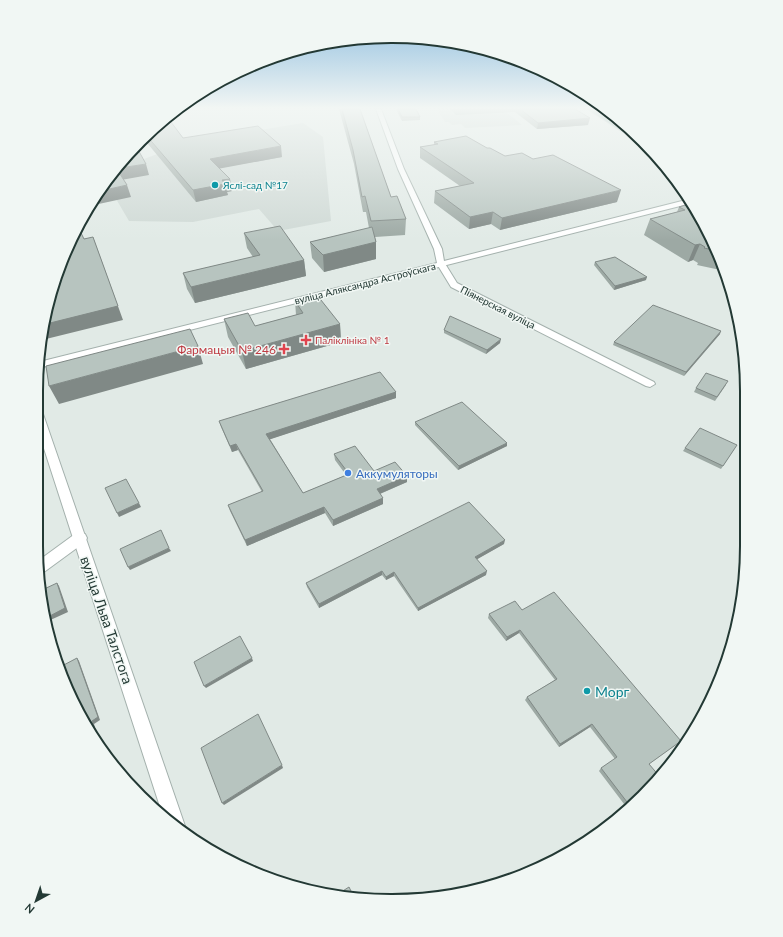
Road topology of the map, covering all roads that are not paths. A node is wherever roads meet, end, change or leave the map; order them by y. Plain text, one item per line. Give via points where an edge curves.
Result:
1 (395, 153) edge
2 (684, 203) edge
3 (441, 264) junction
4 (44, 364) edge
5 (650, 384) dead end
6 (43, 429) edge
7 (80, 538) junction
8 (44, 564) edge
9 (173, 817) edge

1 - 3 street, Піянерская вуліца via 438,249
2 - 3 street, вуліца Аляксандра Астроўскага
3 - 4 street, вуліца Аляксандра Астроўскага
3 - 5 street, Піянерская вуліца via 454,284
6 - 7 street, вуліца Льва Талстога
7 - 8 street
7 - 9 street, вуліца Льва Талстога

